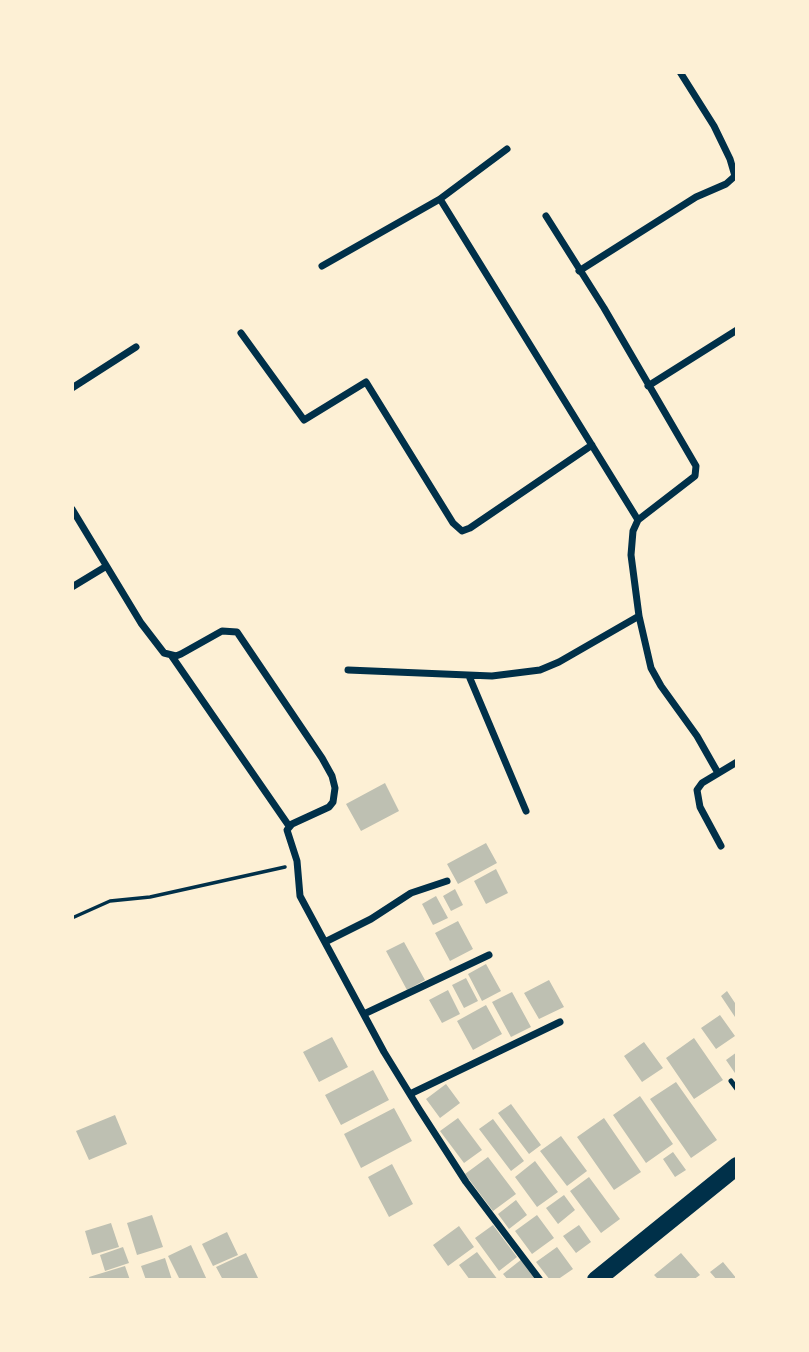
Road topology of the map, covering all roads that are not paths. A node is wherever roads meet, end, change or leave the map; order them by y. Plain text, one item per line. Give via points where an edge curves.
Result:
1 (680, 72) edge
2 (507, 149) dead end
3 (440, 199) junction
4 (545, 216) dead end
5 (322, 266) dead end
6 (579, 271) junction
7 (737, 330) edge
8 (241, 332) dead end
9 (136, 347) dead end
10 (648, 386) junction
11 (72, 388) edge
12 (592, 445) junction
13 (72, 509) edge
14 (638, 520) junction
15 (105, 566) junction
16 (72, 587) edge
17 (639, 616) junction
18 (171, 655) junction
19 (348, 670) dead end
20 (469, 676) junction
21 (737, 762) edge
22 (718, 773) junction
23 (526, 811) dead end
24 (289, 826) junction
25 (721, 846) dead end
26 (447, 881) dead end
27 (326, 942) junction
28 (489, 955) dead end
29 (365, 1014) junction
30 (560, 1022) dead end
31 (732, 1081) dead end
32 (737, 1089) edge
33 (410, 1094) junction
34 (737, 1166) edge
35 (540, 1280) edge
36 (597, 1280) edge

1 - 6 street via 714,125 735,176
2 - 3 street
3 - 5 street
3 - 12 street
4 - 6 street
6 - 10 street
7 - 10 street
8 - 12 street via 304,420 366,382 462,531
9 - 11 street
10 - 14 street via 697,470
12 - 14 street
13 - 15 street
14 - 17 street via 631,555
15 - 16 street
15 - 18 street via 159,647
17 - 20 street via 540,670
17 - 22 street via 660,686
18 - 24 street
18 - 24 street via 222,631 239,634 332,776 336,795 332,805
19 - 20 street
20 - 23 street
21 - 22 street
22 - 25 street via 702,783 697,795
24 - 27 street via 300,896
26 - 27 street via 411,893
27 - 29 street
28 - 29 street
29 - 33 street
30 - 33 street
31 - 32 lane
33 - 35 street via 466,1182
34 - 36 main road

